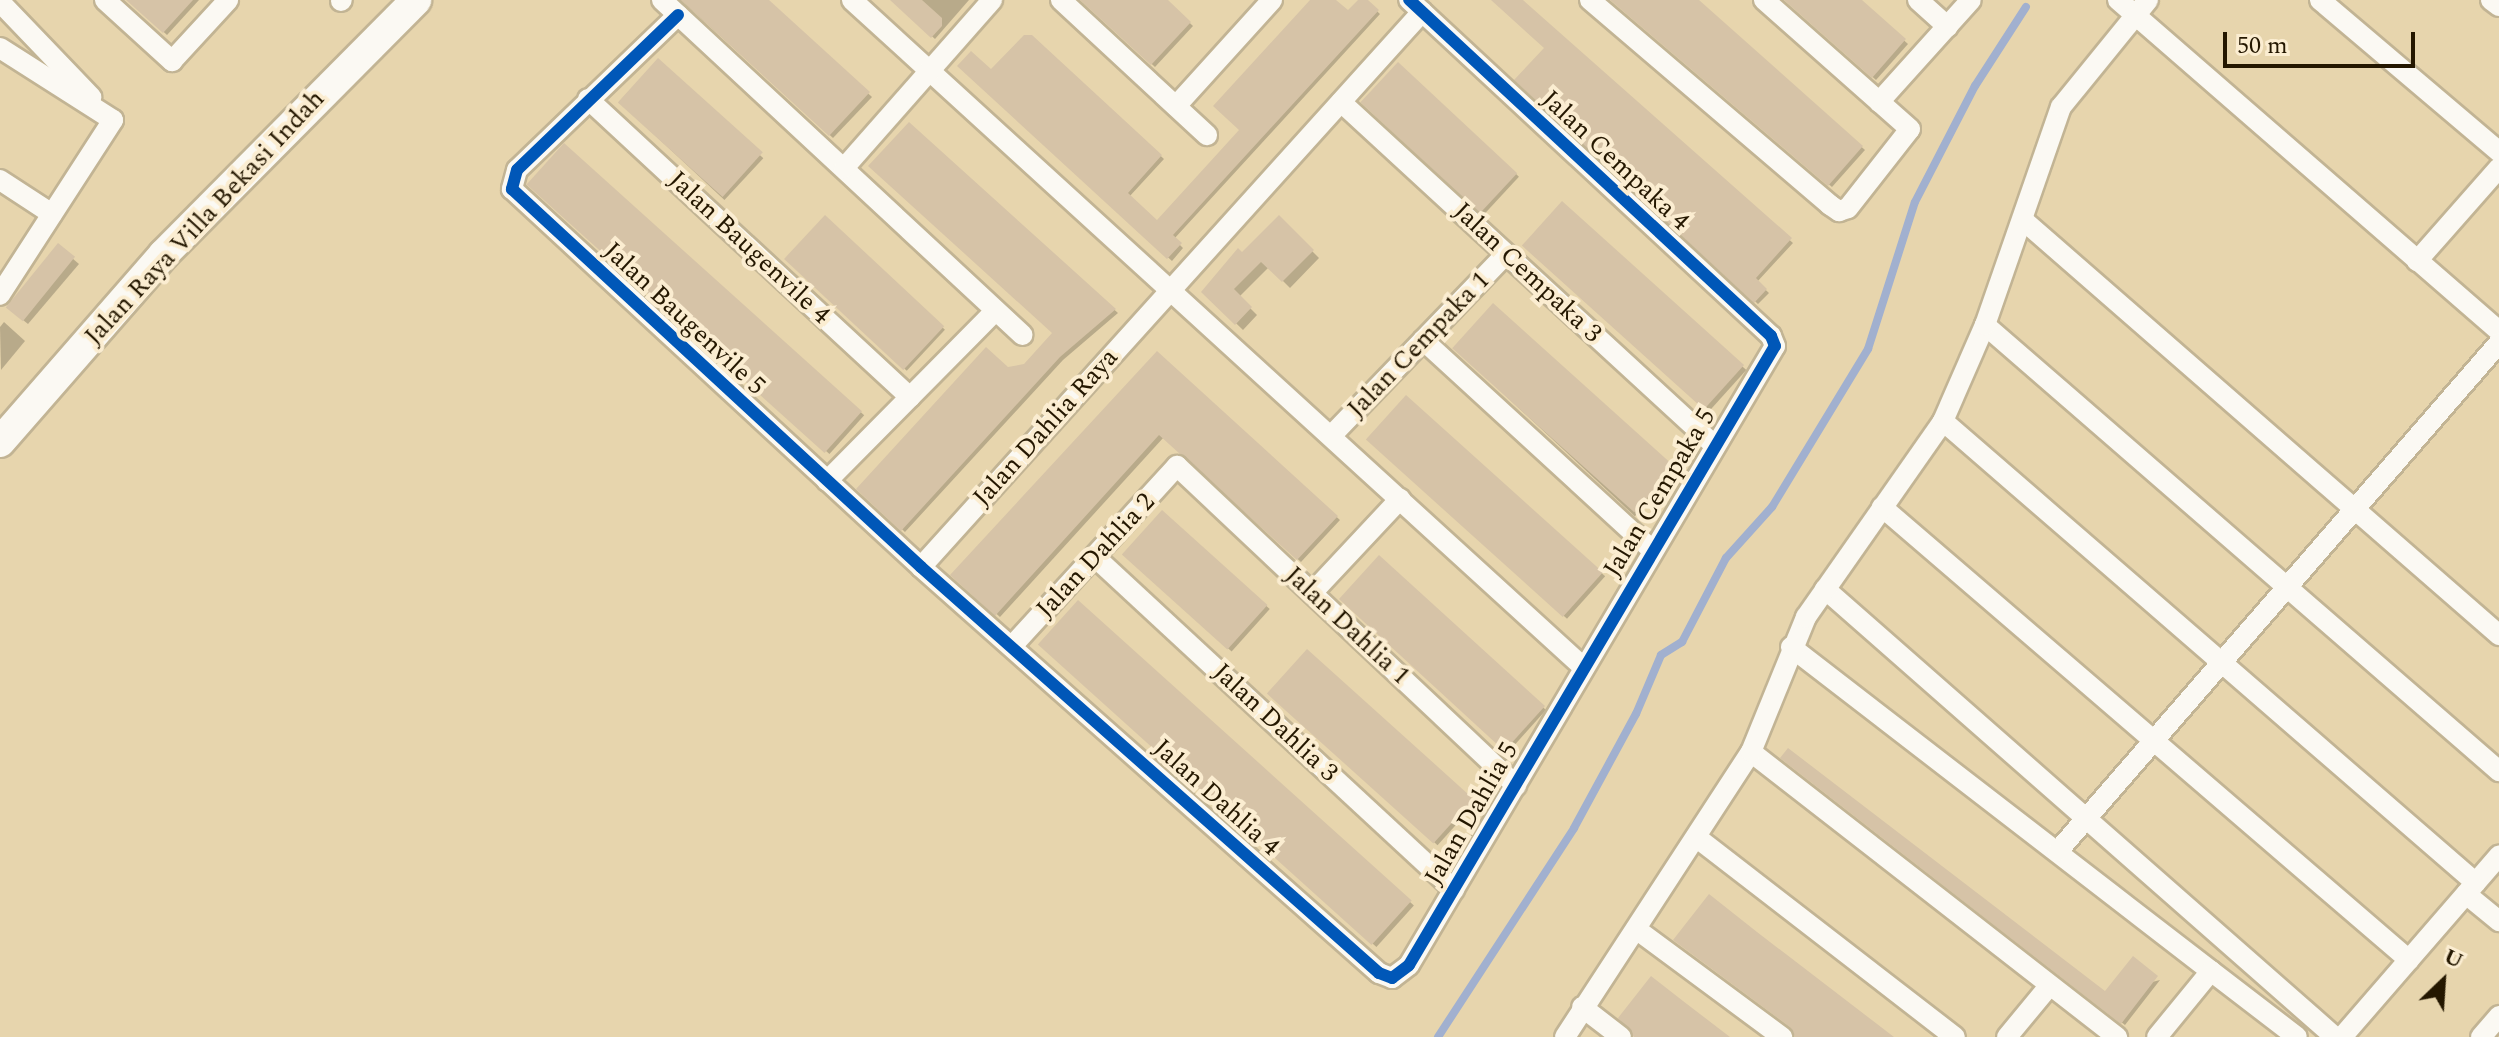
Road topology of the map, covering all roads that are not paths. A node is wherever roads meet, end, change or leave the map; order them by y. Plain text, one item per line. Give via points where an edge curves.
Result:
1 (105, 0) edge
2 (228, 0) edge
3 (416, 0) edge
4 (662, 0) edge
5 (852, 0) edge
6 (992, 0) edge
7 (1061, 0) edge
8 (1590, 0) edge
9 (1764, 0) edge
10 (1918, 0) edge
11 (1971, 0) edge
12 (2118, 0) edge
13 (2320, 0) edge
14 (2491, 0) edge
15 (0, 2) edge
16 (1258, 5) edge
17 (1415, 6) edge
18 (2499, 6) edge
19 (2141, 7) edge
20 (678, 15) junction
21 (1948, 27) junction
22 (0, 48) edge
23 (928, 73) junction
24 (588, 99) junction
25 (1341, 102) junction
26 (1879, 102) junction
27 (1176, 106) junction
28 (113, 120) junction
29 (1207, 135) dead end
30 (2499, 152) edge
31 (844, 168) junction
32 (2499, 168) edge
33 (0, 180) edge
34 (52, 214) junction
35 (2023, 220) junction
36 (1506, 254) junction
37 (2417, 261) junction
38 (1170, 289) junction
39 (0, 295) edge
40 (994, 312) junction
41 (1985, 325) junction
42 (2499, 331) edge
43 (1022, 335) dead end
44 (1423, 340) junction
45 (1775, 343) joint
46 (2499, 343) edge
47 (910, 397) junction
48 (1943, 421) junction
49 (1331, 436) junction
50 (0, 442) edge
51 (1713, 444) junction
52 (1177, 466) joint
53 (827, 481) junction
54 (1400, 499) junction
55 (1882, 507) junction
56 (2355, 510) junction
57 (1651, 549) junction
58 (1096, 558) junction
59 (921, 567) junction
60 (2289, 587) junction
61 (1825, 589) junction
62 (1312, 593) junction
63 (2499, 635) edge
64 (1013, 645) junction
65 (1791, 647) junction
66 (2223, 662) junction
67 (1582, 666) junction
68 (2155, 740) junction
69 (1751, 752) junction
70 (2499, 771) edge
71 (1516, 786) junction
72 (2086, 819) junction
73 (1696, 837) junction
74 (2058, 851) junction
75 (2499, 856) edge
76 (2471, 888) junction
77 (1454, 889) junction
78 (2499, 921) edge
79 (1636, 929) junction
80 (2409, 960) junction
81 (2211, 971) junction
82 (1392, 978) joint
83 (2050, 985) junction
84 (1582, 1007) junction
85 (2499, 1016) edge
86 (1565, 1037) edge
87 (1621, 1037) edge
88 (1782, 1037) edge
89 (1955, 1037) edge
90 (2007, 1037) edge
91 (2117, 1037) edge
92 (2157, 1037) edge
93 (2297, 1037) edge
94 (2335, 1037) edge
95 (2342, 1037) edge
96 (2481, 1037) edge

1 - 2 street via 172,61
3 - 50 main road, Jalan Raya Villa Bekasi Indah via 164,254
4 - 20 street
5 - 23 street
6 - 23 street
7 - 27 street
8 - 26 street via 1839,211 1848,208 1910,129
9 - 26 street
10 - 21 street
11 - 21 street
12 - 19 street
13 - 30 street
14 - 18 street
15 - 28 street
16 - 27 street
17 - 25 street, Jalan Dahlia Raya
17 - 45 street, Jalan Cempaka 4
19 - 35 street via 2066,96
19 - 37 street
20 - 24 street
20 - 31 street
21 - 26 street
22 - 28 street
23 - 31 street
23 - 38 street
24 - 47 street, Jalan Baugenvile 4
24 - 53 street, Jalan Baugenvile 5 via 517,170 512,189
25 - 36 street, Jalan Cempaka 3
25 - 38 street, Jalan Dahlia Raya
27 - 29 street
28 - 34 street
31 - 40 street
32 - 37 street
33 - 34 street
34 - 39 street
35 - 41 street
35 - 56 street
36 - 44 street, Jalan Cempaka 1
36 - 51 street, Jalan Cempaka 3
37 - 42 street
38 - 49 street
38 - 59 street, Jalan Dahlia Raya
40 - 43 street
40 - 47 street
41 - 48 street
41 - 60 street
44 - 49 street, Jalan Cempaka 1
44 - 57 street
45 - 51 street, Jalan Cempaka 5
46 - 56 street
47 - 53 street
48 - 55 street
48 - 66 street
49 - 54 street
51 - 57 street, Jalan Cempaka 5
52 - 58 street, Jalan Dahlia 2
52 - 62 street, Jalan Dahlia 1
53 - 59 street, Jalan Baugenvile 5
54 - 62 street
54 - 67 street
55 - 61 street
55 - 68 street
56 - 60 street
56 - 63 street
57 - 67 street, Jalan Cempaka 5
58 - 64 street, Jalan Dahlia 2
58 - 77 street, Jalan Dahlia 3
59 - 64 street, Jalan Dahlia 4
60 - 66 street
60 - 70 street
61 - 65 street
61 - 72 street
62 - 71 street, Jalan Dahlia 1
64 - 82 street, Jalan Dahlia 4 via 1379,973
65 - 69 street
65 - 74 street
66 - 68 street
66 - 76 street
67 - 71 street, Jalan Dahlia 5
68 - 72 street
68 - 80 street
69 - 73 street
69 - 83 street
71 - 77 street, Jalan Dahlia 5
72 - 74 street
72 - 94 street
73 - 79 street
73 - 89 street
74 - 81 street
75 - 76 street
76 - 78 street
76 - 80 street
77 - 82 street, Jalan Dahlia 5 via 1409,965
79 - 84 street
79 - 88 street
80 - 95 street
81 - 92 street
81 - 93 street
83 - 90 street
83 - 91 street
84 - 86 street
84 - 87 street
85 - 96 street

